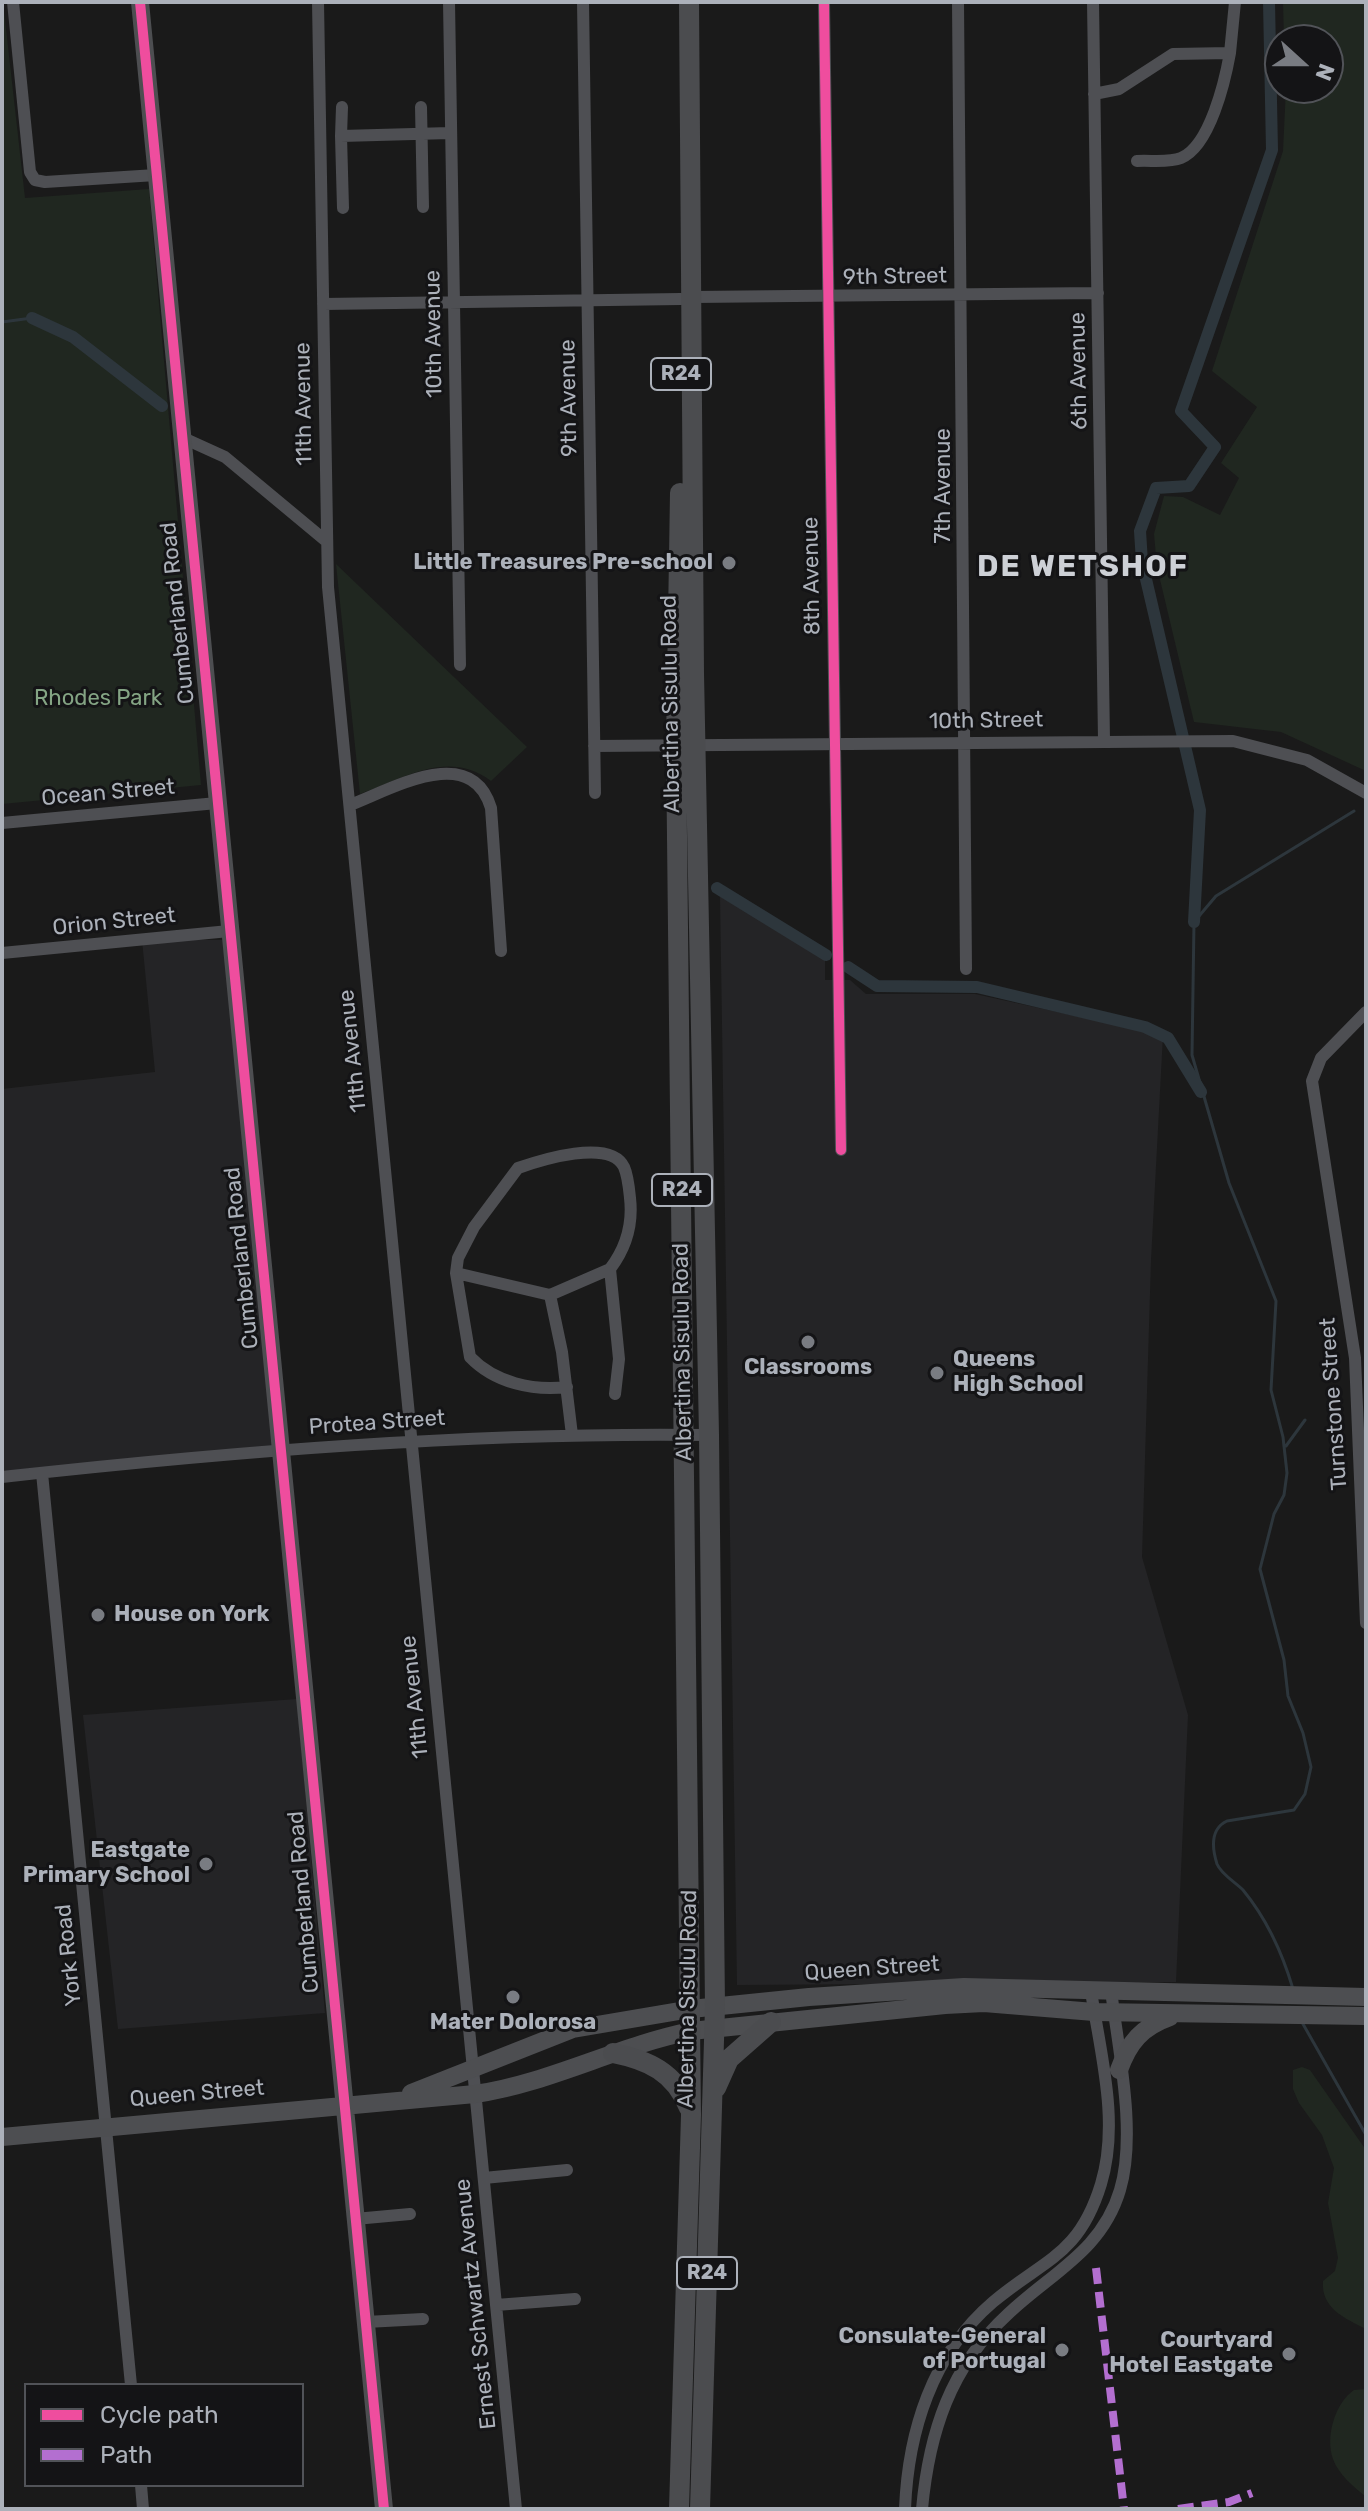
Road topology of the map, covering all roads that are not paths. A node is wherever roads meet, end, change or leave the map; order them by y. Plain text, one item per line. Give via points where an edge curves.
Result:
1 (13, 2) edge
2 (140, 2) edge
3 (318, 2) edge
4 (449, 2) edge
5 (583, 2) edge
6 (675, 2) edge
7 (689, 2) edge
8 (824, 2) edge
9 (958, 2) edge
10 (1093, 2) edge
11 (1235, 2) edge
12 (1230, 53) junction
13 (1094, 94) junction
14 (342, 107) dead end
15 (421, 107) dead end
16 (450, 133) junction
17 (422, 134) junction
18 (341, 136) junction
19 (1137, 161) dead end
20 (156, 175) junction
21 (423, 207) dead end
22 (343, 208) dead end
23 (1098, 293) junction
24 (962, 296) junction
25 (687, 298) junction
26 (828, 298) junction
27 (588, 300) junction
28 (453, 303) junction
29 (323, 304) junction
30 (181, 437) junction
31 (326, 541) junction
32 (460, 665) dead end
33 (1104, 740) junction
34 (834, 742) junction
35 (966, 742) junction
36 (594, 746) junction
37 (685, 746) junction
38 (595, 793) dead end
39 (1366, 793) edge
40 (217, 803) junction
41 (350, 805) junction
42 (2, 823) edge
43 (229, 931) junction
44 (501, 951) dead end
45 (2, 953) edge
46 (966, 969) dead end
47 (1366, 1012) edge
48 (841, 1150) dead end
49 (610, 1269) junction
50 (456, 1273) junction
51 (550, 1295) junction
52 (1355, 1358) junction
53 (1366, 1367) edge
54 (567, 1387) junction
55 (615, 1394) dead end
56 (572, 1435) junction
57 (685, 1435) junction
58 (709, 1435) junction
59 (412, 1440) junction
60 (282, 1451) junction
61 (42, 1473) junction
62 (2, 1477) edge
63 (1366, 1623) edge
64 (1111, 1990) junction
65 (1091, 1991) junction
66 (1366, 1997) edge
67 (1265, 2005) junction
68 (1334, 2006) junction
69 (691, 2009) junction
70 (1104, 2012) junction
71 (1180, 2014) junction
72 (1366, 2016) edge
73 (714, 2017) junction
74 (771, 2022) junction
75 (691, 2031) junction
76 (613, 2053) junction
77 (1119, 2070) junction
78 (472, 2071) junction
79 (475, 2094) junction
80 (397, 2099) junction
81 (710, 2104) junction
82 (344, 2105) junction
83 (691, 2115) junction
84 (106, 2126) junction
85 (2, 2137) edge
86 (567, 2170) dead end
87 (484, 2178) junction
88 (410, 2214) dead end
89 (355, 2219) junction
90 (575, 2299) dead end
91 (496, 2305) junction
92 (423, 2319) dead end
93 (366, 2322) junction
94 (131, 2383) edge
95 (141, 2487) edge
96 (143, 2509) edge
97 (384, 2509) edge
98 (516, 2509) edge
99 (679, 2509) edge
100 (700, 2509) edge
101 (905, 2509) edge
102 (922, 2509) edge

1 - 20 street via 35,180
2 - 20 street, Cumberland Road
3 - 29 street, 11th Avenue
4 - 16 street, 10th Avenue
5 - 27 street, 9th Avenue
6 - 25 main road, Albertina Sisulu Road / R24
7 - 25 main road, Albertina Sisulu Road / R24
8 - 26 street, 8th Avenue
9 - 24 street, 7th Avenue
10 - 13 street, 6th Avenue
11 - 12 street
12 - 13 street via 1173,54 1119,89
12 - 19 street via 1224,88 1190,153 1178,160
13 - 23 street, 6th Avenue
14 - 18 street
15 - 17 street
16 - 17 street
16 - 28 street, 10th Avenue
17 - 18 street
17 - 21 street
18 - 22 street
20 - 30 street, Cumberland Road
23 - 24 street, 9th Street
23 - 33 street, 6th Avenue
24 - 26 street, 9th Street
24 - 35 street, 7th Avenue
25 - 26 street, 9th Street
25 - 27 street, 9th Street
25 - 37 main road, Albertina Sisulu Road / R24
26 - 34 street, 8th Avenue
27 - 28 street, 9th Street
27 - 36 street, 9th Avenue
28 - 29 street, 9th Street
28 - 32 street, 10th Avenue
29 - 31 street, 11th Avenue
30 - 31 street via 225,457
30 - 40 street, Cumberland Road
31 - 41 street, 11th Avenue
33 - 35 street, 10th Street
33 - 39 street, 10th Street via 1233,741 1271,748 1328,769
34 - 35 street, 10th Street
34 - 37 street, 10th Street
34 - 48 street, 8th Avenue
35 - 46 street, 7th Avenue
36 - 37 street, 10th Street
36 - 38 street, 9th Avenue
37 - 57 main road, Albertina Sisulu Road / R24
37 - 58 main road, Albertina Sisulu Road / R24
40 - 42 street, Ocean Street
40 - 43 street, Cumberland Road
41 - 44 street via 441,772 459,773 482,786 491,808
41 - 59 street, 11th Avenue
43 - 45 street, Orion Street
43 - 60 street, Cumberland Road
47 - 52 street, Turnstone Street via 1321,1058 1312,1081
49 - 50 street via 630,1225 628,1185 620,1162 590,1151 518,1168 474,1227
49 - 51 street
49 - 55 street via 619,1359
50 - 51 street
50 - 54 street via 468,1352 474,1361 526,1388
51 - 54 street
52 - 53 street
52 - 63 street, Turnstone Street
54 - 56 street
56 - 57 street, Protea Street
56 - 59 street, Protea Street
57 - 58 street, Protea Street
57 - 69 main road, Albertina Sisulu Road / R24
58 - 73 main road, Albertina Sisulu Road / R24
59 - 60 street, Protea Street
59 - 78 street, 11th Avenue
60 - 61 street, Protea Street
60 - 82 street, Cumberland Road
61 - 62 street, Protea Street
61 - 84 street, York Road
64 - 65 street, Queen Street
64 - 67 street, Queen Street
64 - 70 street
65 - 70 street
65 - 73 street, Queen Street via 927,1987
66 - 68 street, Queen Street
67 - 68 street, Queen Street
67 - 71 street, Queen Street
68 - 72 street, Queen Street
69 - 73 street, Queen Street
69 - 75 main road, Albertina Sisulu Road / R24
69 - 78 street, Queen Street via 573,2029
70 - 71 street, Queen Street
70 - 74 street, Queen Street via 973,2003
70 - 77 street
70 - 101 street via 1108,2136 1094,2205 1069,2247 994,2301 953,2347 917,2424 906,2467
71 - 77 street via 1136,2036
73 - 74 street, Queen Street
73 - 75 street, Queen Street
73 - 81 main road, Albertina Sisulu Road / R24
74 - 81 main road via 729,2059
75 - 76 street, Queen Street
75 - 83 main road, Albertina Sisulu Road / R24
76 - 79 street, Queen Street via 527,2084
76 - 83 main road via 667,2073
77 - 102 street via 1126,2150 1113,2209 1093,2242 1001,2320 957,2376 932,2438
78 - 79 street, 11th Avenue
78 - 80 street, Queen Street
79 - 80 street, Queen Street
79 - 87 street, Ernest Schwartz Avenue
80 - 82 street, Queen Street
81 - 100 main road, Albertina Sisulu Road / R24
82 - 84 street, Queen Street
82 - 89 street, Cumberland Road
83 - 99 main road, Albertina Sisulu Road / R24
84 - 85 street, Queen Street
84 - 94 street, York Road
86 - 87 street
87 - 91 street, Ernest Schwartz Avenue
88 - 89 street
89 - 93 street, Cumberland Road
90 - 91 street
91 - 98 street, Ernest Schwartz Avenue
92 - 93 street
93 - 97 street, Cumberland Road
95 - 96 street

